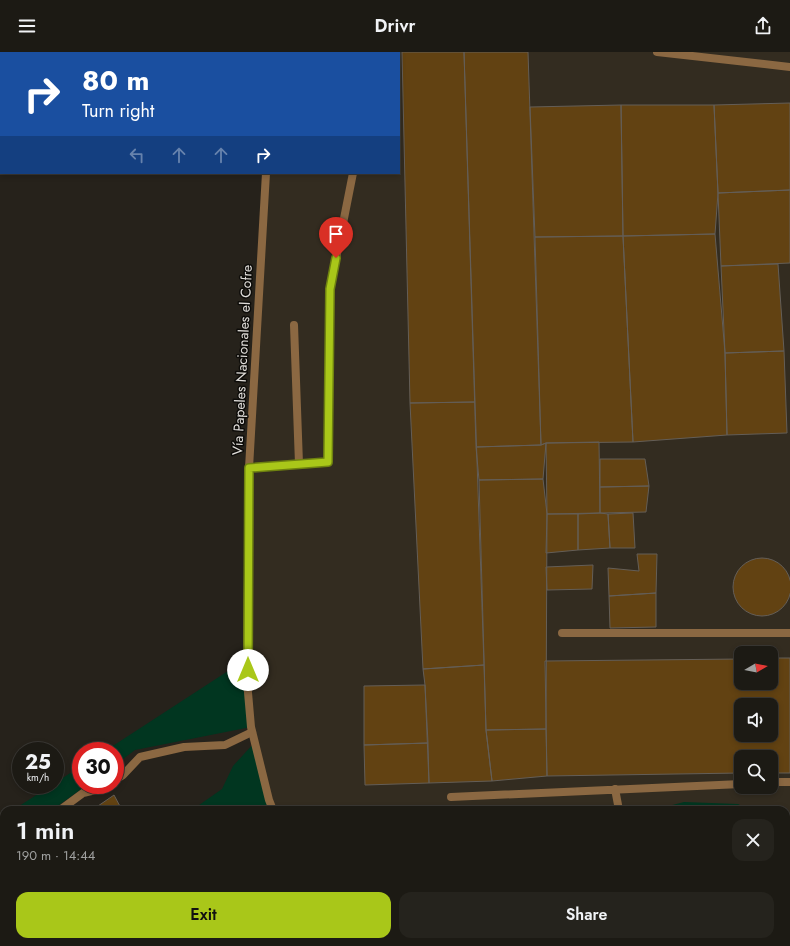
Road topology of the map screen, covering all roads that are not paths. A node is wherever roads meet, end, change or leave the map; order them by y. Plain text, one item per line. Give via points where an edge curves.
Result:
1 (657, 52) edge
2 (790, 67) edge
3 (266, 174) edge
4 (353, 174) edge
5 (294, 325) dead end
6 (299, 464) junction
7 (249, 468) junction
8 (562, 633) dead end
9 (790, 633) edge
10 (252, 732) junction
11 (124, 774) edge
12 (778, 782) edge
13 (790, 782) edge
14 (734, 784) edge
15 (615, 789) junction
16 (82, 794) edge
17 (451, 797) dead end
18 (65, 806) edge
19 (271, 806) edge
20 (618, 806) edge

1 - 2 street
3 - 7 street, Vía Papeles Nacionales el Cofre
4 - 6 street via 330,289 328,462
5 - 6 street
6 - 7 street
7 - 10 street, Vía Papeles Nacionales el Cofre via 248,681
8 - 9 street
10 - 11 street via 225,745 184,747 140,757
10 - 19 street, Vía Papeles Nacionales el Cofre
12 - 13 street
14 - 15 street
15 - 17 street
15 - 20 street
16 - 18 street

